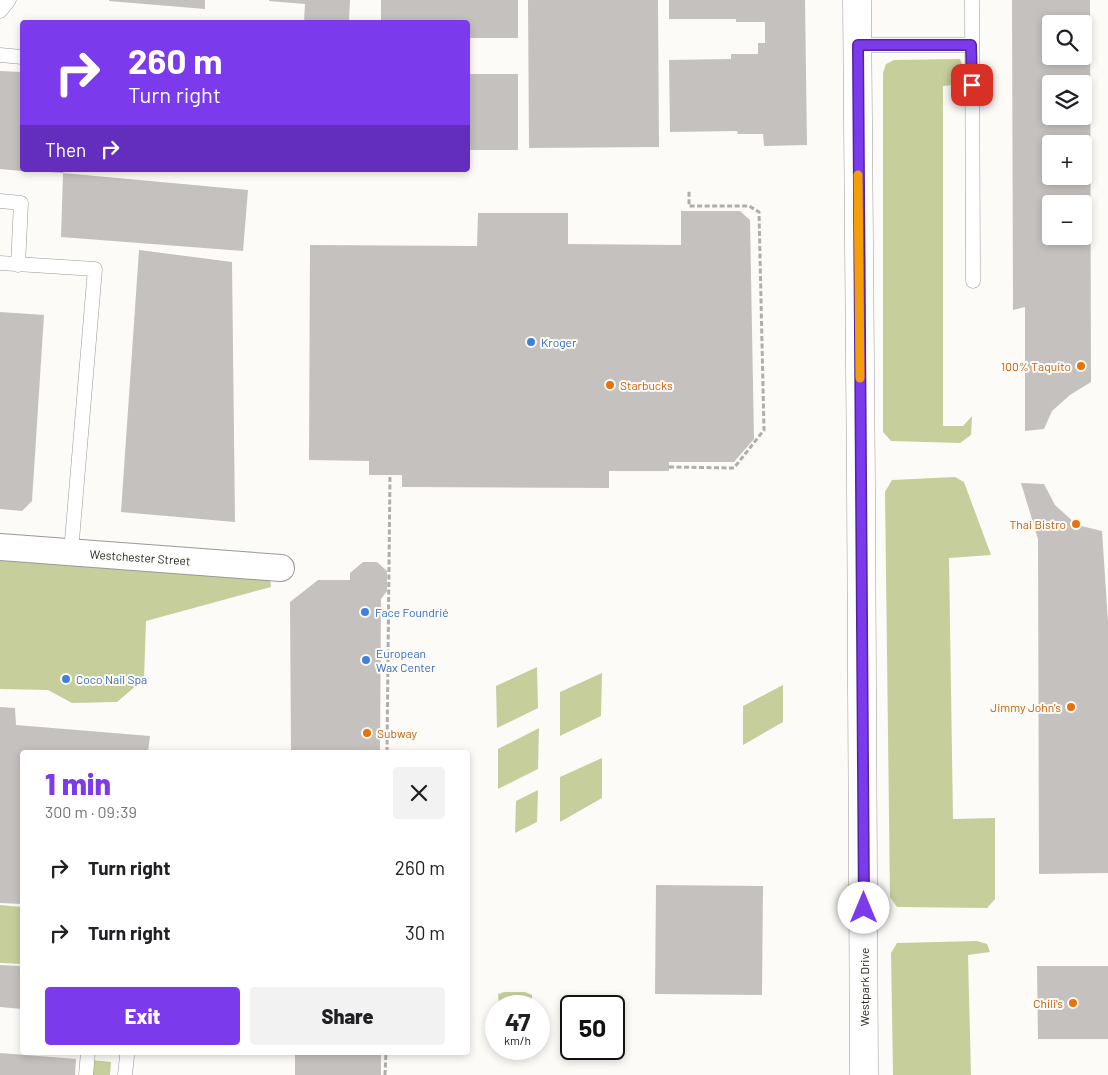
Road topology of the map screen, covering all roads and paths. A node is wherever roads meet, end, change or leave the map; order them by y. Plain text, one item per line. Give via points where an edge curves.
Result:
1 (9, 0) edge
2 (857, 0) edge
3 (972, 0) edge
4 (0, 11) edge
5 (858, 45) junction
6 (971, 45) junction
7 (0, 55) edge
8 (20, 57) edge
9 (689, 192) dead end
10 (0, 201) edge
11 (0, 264) edge
12 (18, 265) junction
13 (973, 281) dead end
14 (669, 467) dead end
15 (390, 475) dead end
16 (0, 547) edge
17 (71, 552) junction
18 (281, 568) dead end
19 (387, 750) edge
20 (88, 1055) edge
21 (386, 1055) edge
22 (127, 1056) dead end
23 (86, 1075) edge
24 (125, 1075) edge
25 (385, 1075) edge
26 (864, 1075) edge

1 - 4 lane
2 - 5 main road, Westpark Drive
3 - 6 lane
5 - 6 lane
5 - 26 main road, Westpark Drive
6 - 13 lane
7 - 8 lane
9 - 14 path via 690,206 749,206 759,212 764,430 734,468
10 - 12 lane via 21,203
11 - 12 lane
12 - 17 lane via 95,269
15 - 19 path
16 - 17 street, Westchester Street
17 - 18 street, Westchester Street
20 - 23 lane
21 - 25 path
22 - 24 lane

